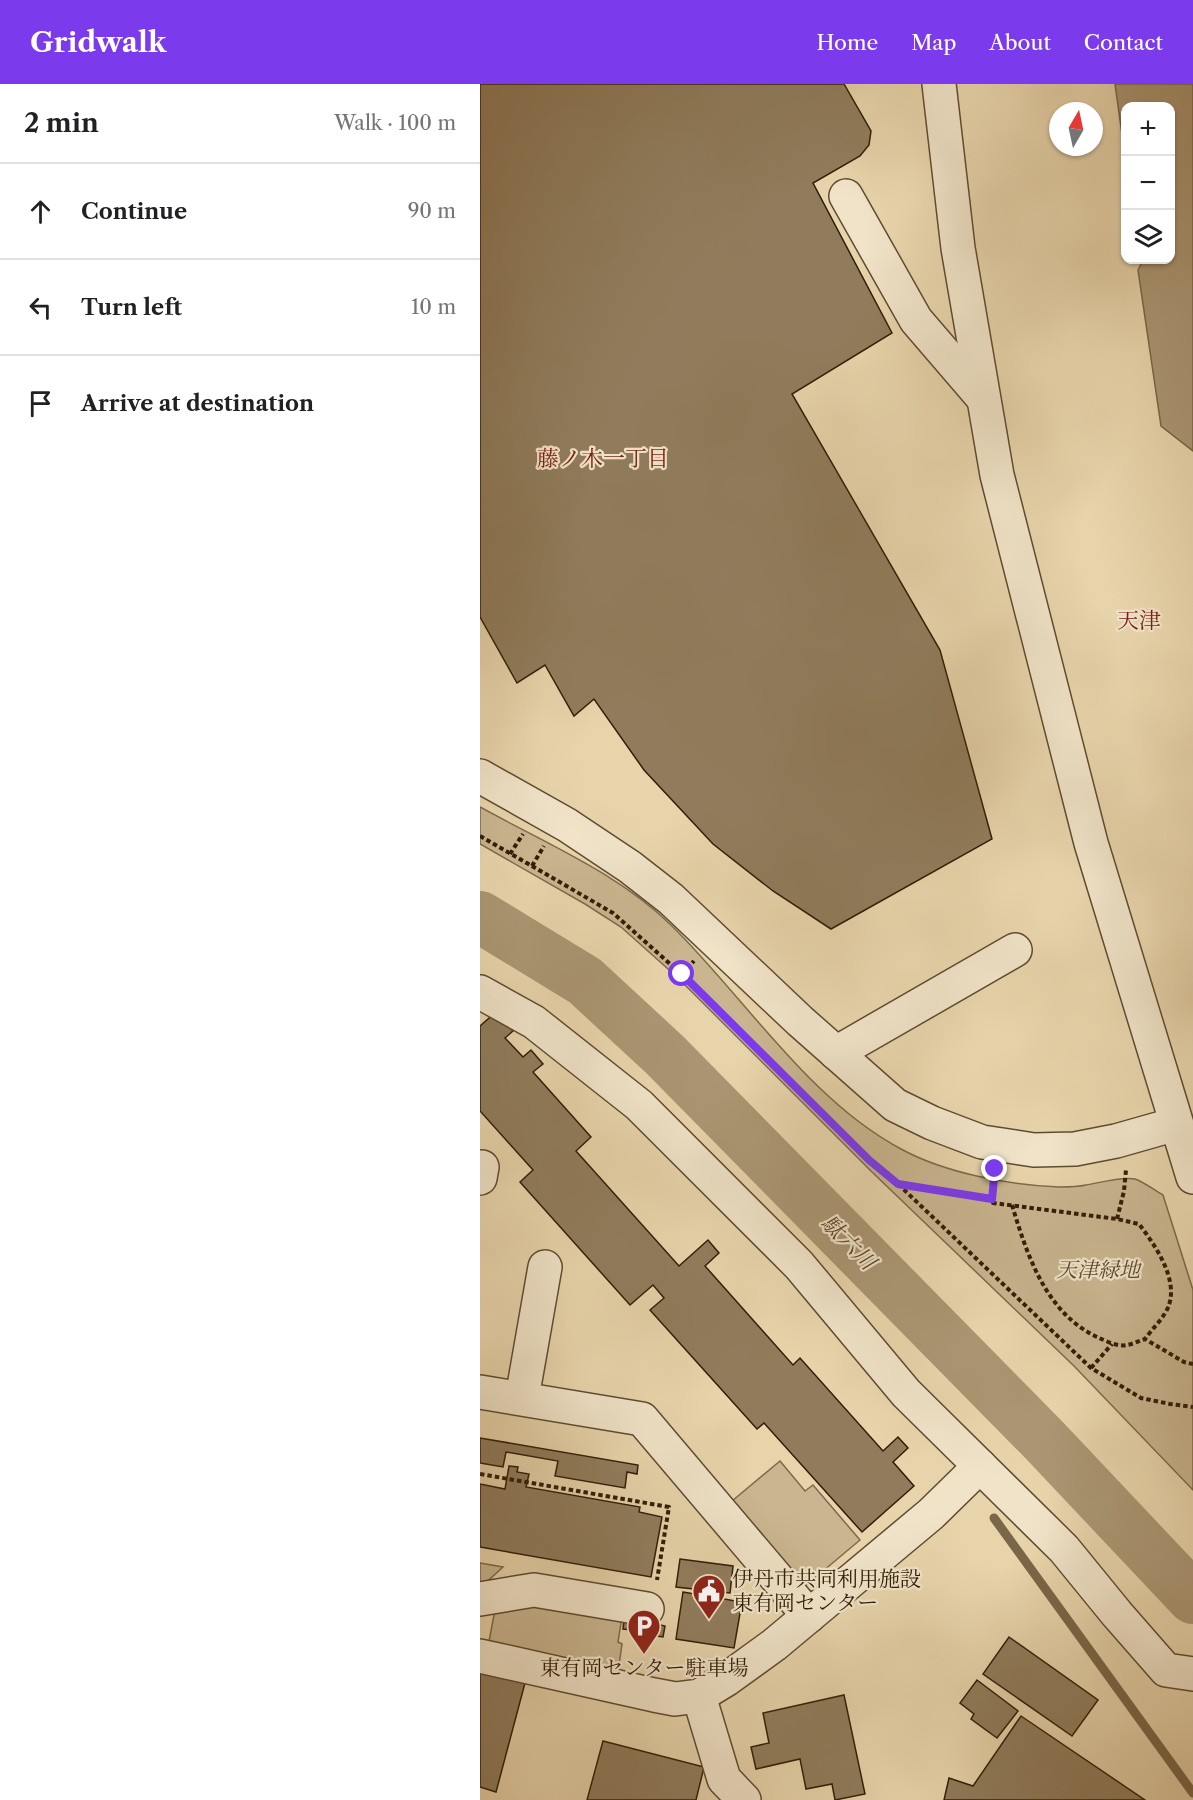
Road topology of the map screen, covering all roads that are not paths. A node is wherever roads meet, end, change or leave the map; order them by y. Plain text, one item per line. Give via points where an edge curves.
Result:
1 (939, 84) edge
2 (846, 196) dead end
3 (984, 400) junction
4 (480, 776) edge
5 (1015, 950) dead end
6 (480, 992) edge
7 (836, 1053) junction
8 (1176, 1124) junction
9 (1193, 1177) edge
10 (545, 1267) dead end
11 (480, 1392) edge
12 (522, 1398) junction
13 (980, 1467) junction
14 (480, 1599) edge
15 (647, 1609) road end
16 (809, 1616) junction
17 (480, 1656) edge
18 (1193, 1674) edge
19 (699, 1696) junction
20 (744, 1800) edge

1 - 3 street via 958,248
2 - 3 street via 916,320
3 - 8 street via 996,476 1091,843
4 - 7 street via 567,825 630,867 671,899
5 - 7 street
6 - 13 street via 534,1022 639,1105 799,1265 906,1393
7 - 8 street via 895,1105 982,1142 1034,1149 1075,1149
8 - 9 street
10 - 12 street
11 - 12 street
12 - 16 street via 642,1419
13 - 16 street
13 - 18 street via 1064,1549 1166,1670
14 - 15 street via 534,1590
16 - 19 street
17 - 19 street via 675,1699
19 - 20 street via 724,1779

